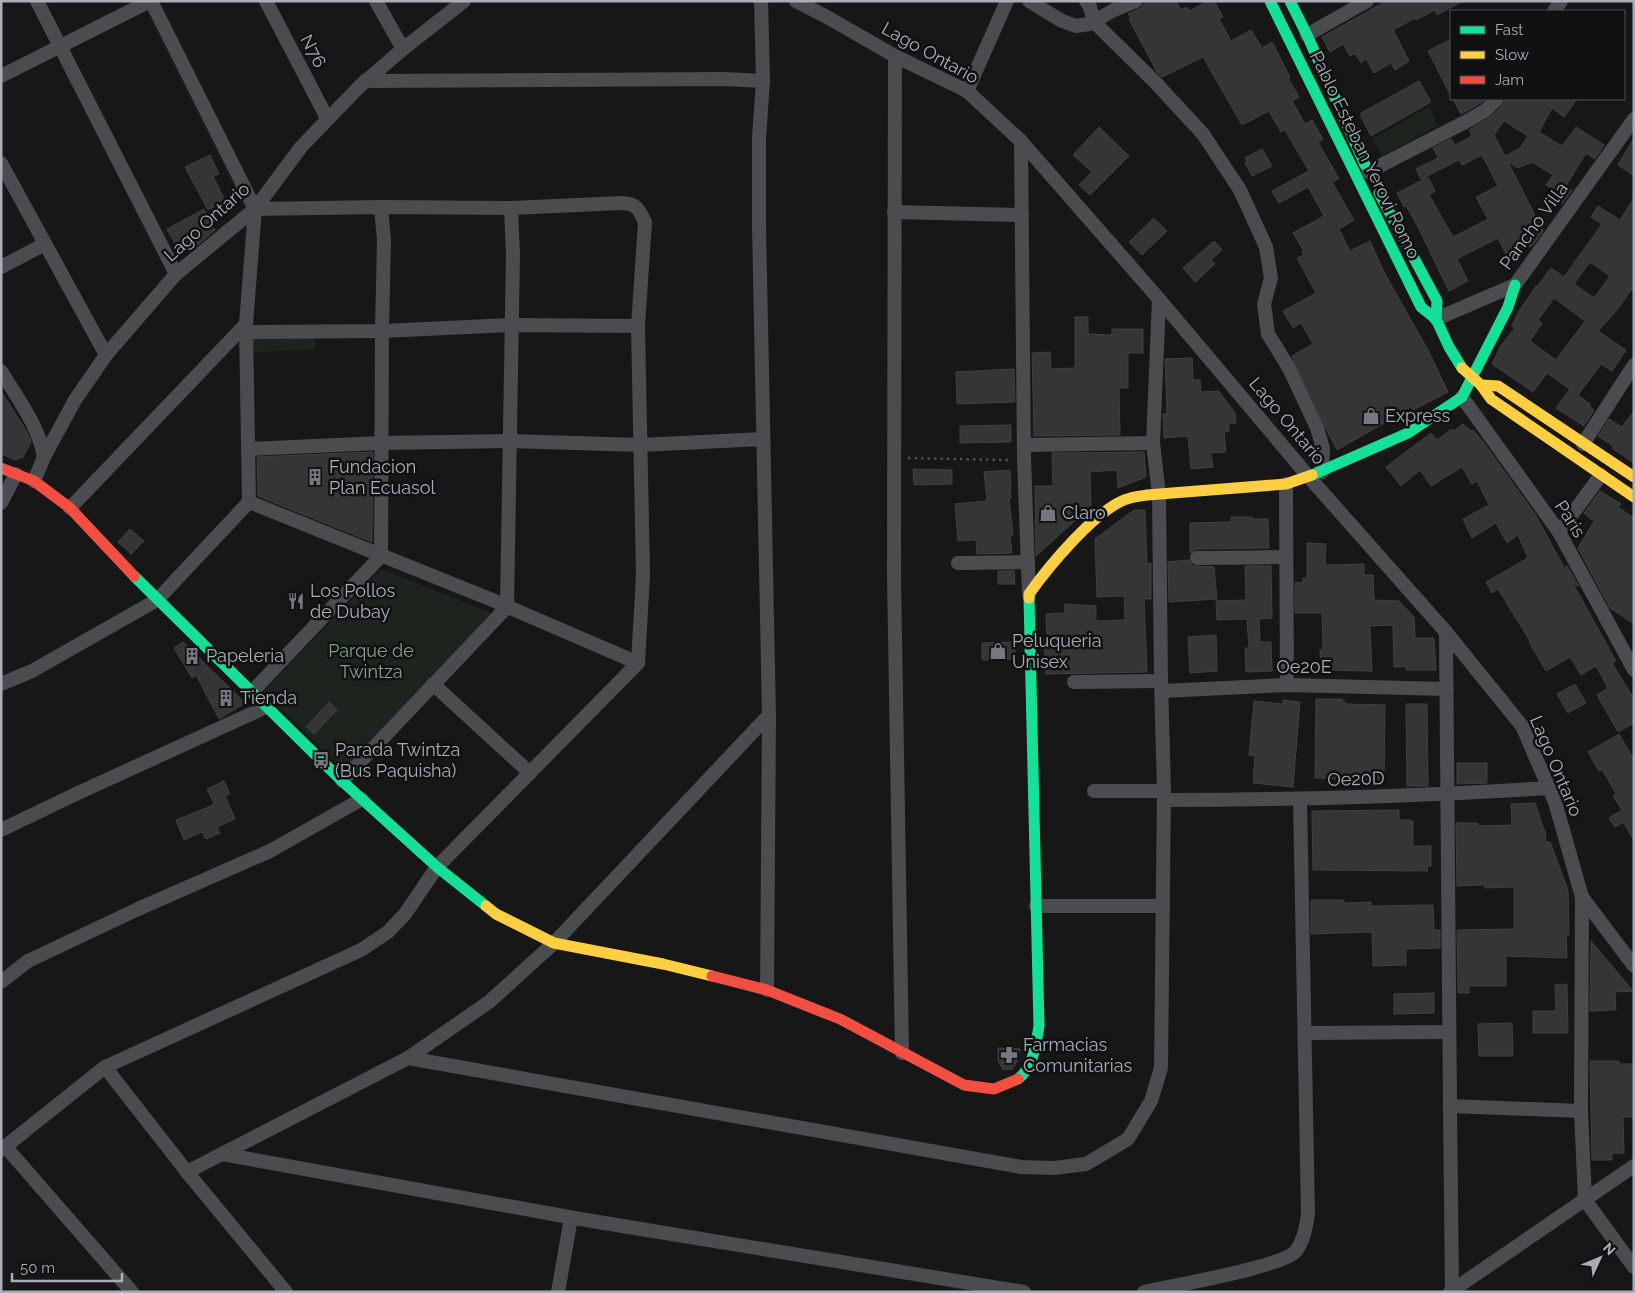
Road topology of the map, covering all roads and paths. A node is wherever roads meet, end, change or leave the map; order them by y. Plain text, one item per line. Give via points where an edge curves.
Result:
1 (37, 1) edge
2 (150, 1) edge
3 (266, 1) edge
4 (376, 1) edge
5 (464, 1) edge
6 (761, 1) edge
7 (796, 1) edge
8 (1007, 1) edge
9 (1029, 1) edge
10 (1086, 1) edge
11 (1136, 1) edge
12 (1270, 1) edge
13 (1290, 1) edge
14 (1367, 1) edge
15 (1094, 22) junction
16 (1307, 34) junction
17 (61, 47) junction
18 (403, 49) junction
19 (894, 56) junction
20 (1, 76) edge
21 (365, 81) junction
22 (763, 81) junction
23 (967, 91) junction
24 (1496, 100) edge
25 (328, 118) junction
26 (1634, 118) edge
27 (1021, 142) junction
28 (1, 163) edge
29 (1368, 172) junction
30 (381, 207) junction
31 (511, 208) junction
32 (255, 209) junction
33 (894, 212) junction
34 (1022, 215) junction
35 (45, 244) junction
36 (1, 267) edge
37 (176, 274) junction
38 (1515, 285) junction
39 (1159, 299) junction
40 (1436, 319) junction
41 (512, 325) junction
42 (638, 326) junction
43 (246, 328) junction
44 (382, 331) junction
45 (106, 355) junction
46 (1634, 365) edge
47 (1, 371) edge
48 (1476, 382) junction
49 (1462, 396) junction
50 (763, 438) junction
51 (510, 441) junction
52 (381, 443) junction
53 (1153, 443) junction
54 (1583, 444) junction
55 (640, 445) junction
56 (1024, 445) junction
57 (249, 449) junction
58 (44, 457) junction
59 (894, 458) junction
60 (1024, 460) junction
61 (1, 468) edge
62 (1322, 472) junction
63 (16, 474) junction
64 (1601, 474) junction
65 (1308, 476) junction
66 (1634, 477) edge
67 (34, 481) junction
68 (1286, 484) junction
69 (1158, 495) junction
70 (1634, 497) edge
71 (249, 502) junction
72 (1, 503) edge
73 (70, 508) junction
74 (1559, 532) junction
75 (381, 556) junction
76 (1197, 558) dead end
77 (1286, 558) junction
78 (1028, 562) junction
79 (958, 563) dead end
80 (1029, 594) junction
81 (157, 600) junction
82 (507, 606) junction
83 (1446, 632) junction
84 (638, 663) junction
85 (1634, 670) edge
86 (1074, 682) dead end
87 (1, 684) edge
88 (433, 684) junction
89 (1287, 685) junction
90 (1161, 686) junction
91 (1447, 689) junction
92 (252, 692) junction
93 (266, 707) junction
94 (769, 715) junction
95 (530, 773) junction
96 (342, 781) junction
97 (1549, 788) junction
98 (1094, 791) dead end
99 (1447, 795) junction
100 (1164, 796) junction
101 (362, 800) junction
102 (1300, 800) junction
103 (1, 830) edge
104 (437, 867) junction
105 (1582, 897) junction
106 (1036, 906) junction
107 (1163, 906) junction
108 (554, 943) junction
109 (1634, 966) edge
110 (1, 982) edge
111 (767, 990) junction
112 (1449, 1032) junction
113 (1305, 1034) junction
114 (902, 1053) junction
115 (408, 1058) junction
116 (105, 1067) junction
117 (1450, 1106) junction
118 (1581, 1111) junction
119 (3, 1148) edge
120 (222, 1154) junction
121 (1634, 1166) edge
122 (187, 1172) junction
123 (1585, 1200) junction
124 (571, 1218) junction
125 (1634, 1266) edge
126 (1451, 1291) edge
127 (132, 1292) edge
128 (286, 1292) edge
129 (558, 1292) edge
130 (1024, 1292) edge
131 (1144, 1292) edge

1 - 17 street
2 - 17 street
2 - 32 street
3 - 25 street, N76
4 - 18 street
5 - 18 street, Lago Ontario
6 - 22 street
7 - 19 street, Lago Ontario
8 - 23 street
9 - 15 street via 1076,26
10 - 15 street
11 - 15 street
12 - 40 street, Pablo Esteban Yerovi Romo via 1421,307
13 - 16 street, Pablo Esteban Yerovi Romo
14 - 16 street
15 - 62 street via 1203,134 1240,190 1266,247 1271,278 1264,304 1268,334 1289,368 1317,428 1323,448
16 - 29 street, Pablo Esteban Yerovi Romo
17 - 20 street
17 - 37 street
18 - 21 street, Lago Ontario
19 - 23 street, Lago Ontario
19 - 33 street
21 - 22 street
21 - 25 street, Lago Ontario
22 - 50 street via 759,138
23 - 27 street, Lago Ontario
24 - 29 street via 1471,119
25 - 32 street, Lago Ontario via 301,147
26 - 38 street, Pancho Villa
27 - 34 street
27 - 39 street, Lago Ontario
28 - 35 street
29 - 40 street, Pablo Esteban Yerovi Romo via 1437,301
30 - 31 street
30 - 32 street
30 - 44 street via 384,240
31 - 41 street
31 - 42 street via 631,203 637,208 645,222
32 - 37 street, Lago Ontario
32 - 43 street
33 - 34 street
33 - 59 street
34 - 56 street
35 - 36 street
35 - 45 street
37 - 45 street, Lago Ontario
38 - 40 street, Pancho Villa
38 - 48 street
39 - 53 street
39 - 65 street, Lago Ontario
40 - 48 street, Pablo Esteban Yerovi Romo via 1463,370
41 - 42 street
41 - 44 street
41 - 51 street
42 - 55 street
43 - 44 street
43 - 57 street
43 - 73 street
44 - 52 street
45 - 58 street, Lago Ontario via 75,400
46 - 54 street
47 - 58 street via 32,424
48 - 49 street
48 - 54 street via 1498,386
48 - 64 street, Pablo Esteban Yerovi Romo via 1490,399
49 - 62 street via 1408,433
49 - 74 street, Paris
50 - 55 street
50 - 94 street
51 - 52 street
51 - 55 street
51 - 82 street
52 - 57 street
52 - 75 street
53 - 56 street
53 - 69 street
54 - 66 street
55 - 84 street via 643,575
56 - 60 street
57 - 71 street
58 - 67 street, Lago Ontario
59 - 60 path
59 - 114 street
60 - 78 street
61 - 63 street
62 - 65 street
63 - 67 street
63 - 72 street
64 - 70 street, Pablo Esteban Yerovi Romo
64 - 74 street
65 - 68 street
65 - 83 street, Lago Ontario
67 - 73 street
68 - 69 street
68 - 77 street
69 - 80 street via 1132,497 1112,506 1046,570
69 - 90 street
71 - 75 street
71 - 81 street
73 - 81 street
74 - 85 street, Paris
75 - 82 street
75 - 92 street
76 - 77 street
77 - 89 street
78 - 79 street
78 - 80 street
80 - 106 street
81 - 87 street via 32,671
81 - 92 street
82 - 84 street
82 - 88 street
83 - 91 street
83 - 97 street, Lago Ontario via 1522,726
84 - 95 street
86 - 90 street, Oe20E
88 - 95 street
88 - 96 street
89 - 90 street, Oe20E
89 - 91 street, Oe20E
90 - 100 street
91 - 99 street
92 - 93 street
93 - 96 street
93 - 103 street
94 - 108 street
94 - 111 street
95 - 104 street
96 - 101 street
97 - 99 street, Oe20D
97 - 105 street, Lago Ontario
98 - 100 street, Oe20D
99 - 102 street, Oe20D
99 - 112 street
100 - 102 street, Oe20D
100 - 107 street
101 - 104 street
101 - 110 street via 270,851 138,908 28,961
102 - 113 street
104 - 108 street via 496,914
104 - 116 street via 405,914 388,932 361,950
105 - 109 street, Lago Ontario
105 - 118 street
106 - 107 street
106 - 114 street via 1039,1026 1028,1067 1020,1078 994,1089 964,1085
107 - 115 street via 1161,1068 1151,1101 1128,1139 1086,1164 1054,1168 1021,1167
108 - 111 street via 663,964
108 - 115 street via 489,1002
111 - 114 street via 840,1019
112 - 113 street
112 - 117 street
113 - 131 street via 1308,1214 1306,1232 1295,1252 1266,1266
115 - 120 street
116 - 119 street
116 - 122 street
117 - 118 street
117 - 126 street
118 - 123 street
119 - 127 street
120 - 122 street
120 - 124 street
121 - 123 street
122 - 128 street
123 - 125 street
123 - 126 street
124 - 129 street
124 - 130 street

